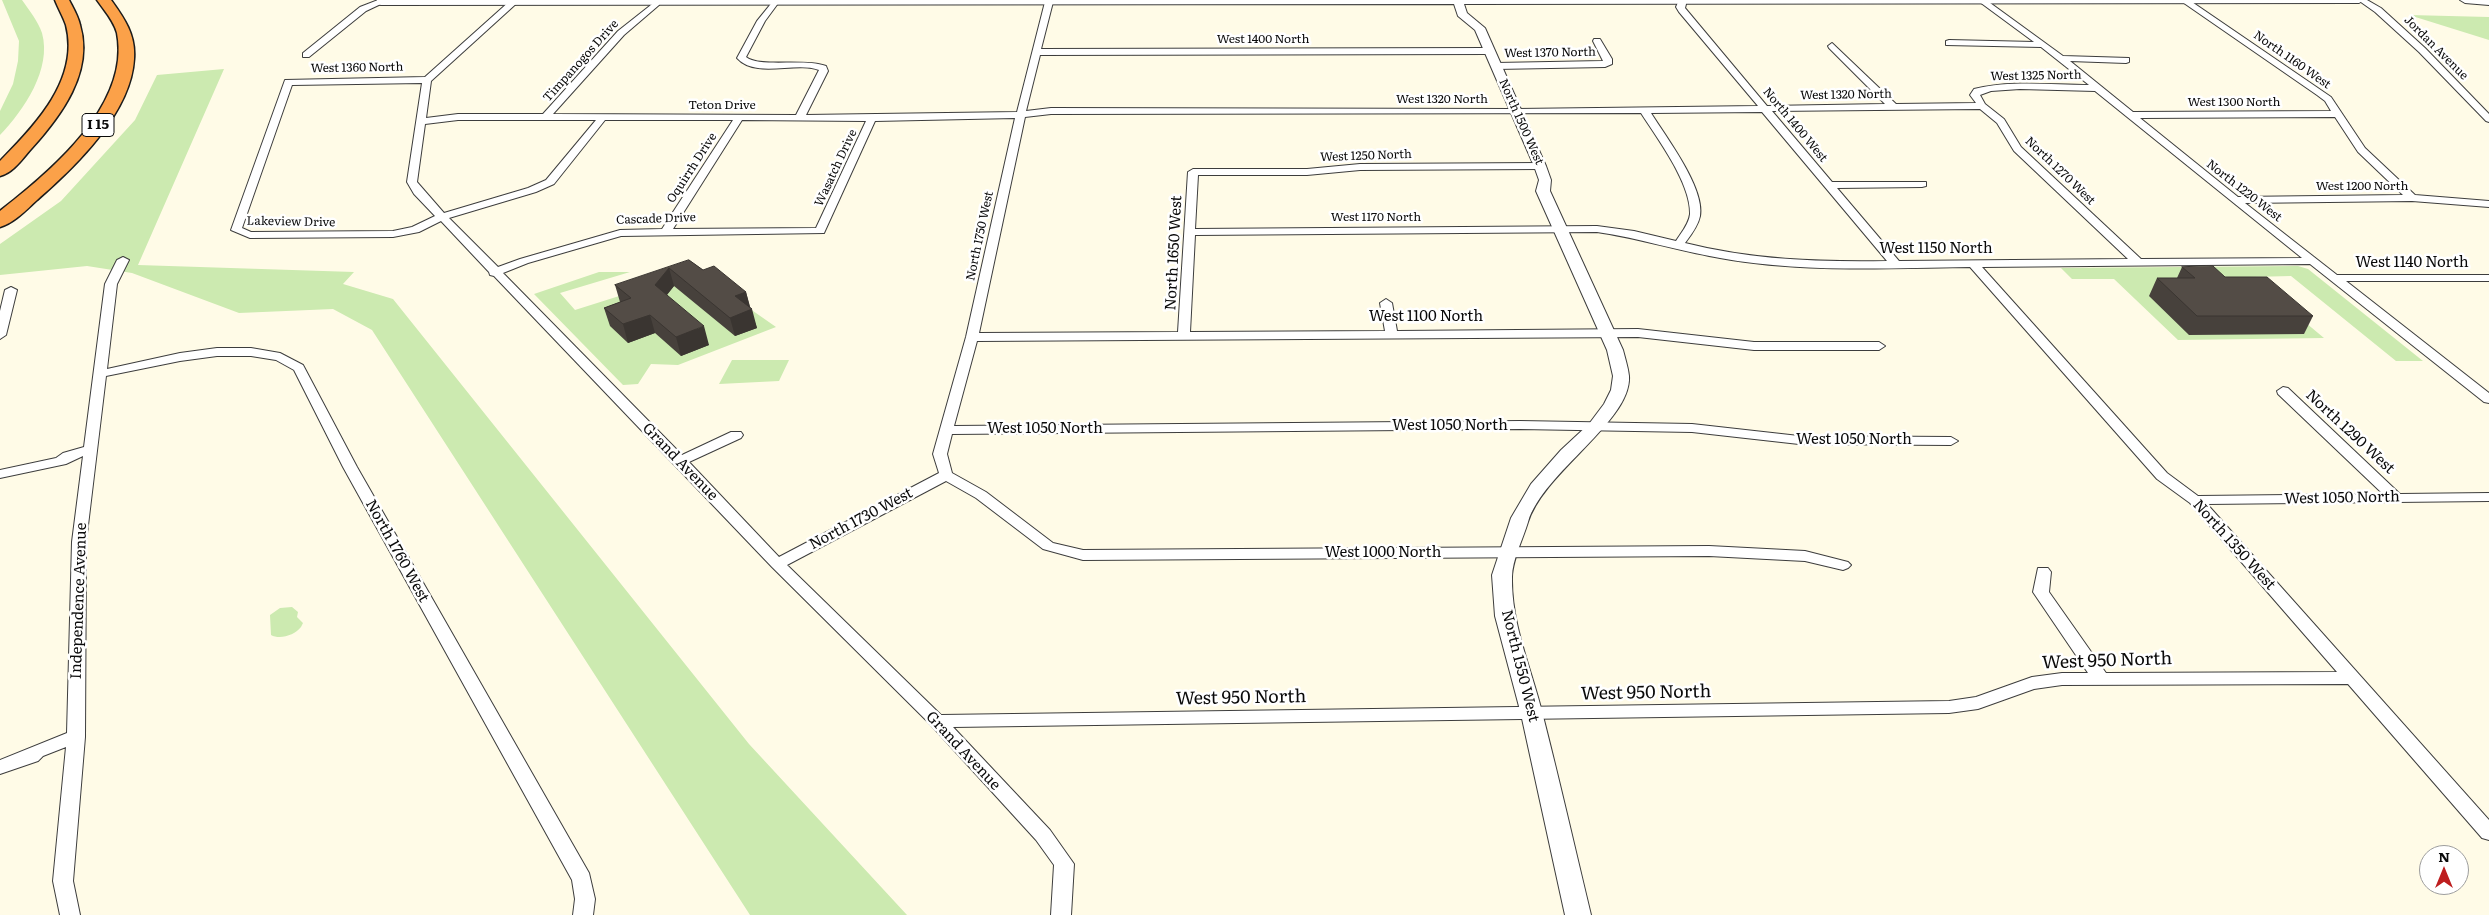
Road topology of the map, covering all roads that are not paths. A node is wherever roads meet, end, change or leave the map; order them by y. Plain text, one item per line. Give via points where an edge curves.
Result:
1 (62, 0) edge
2 (104, 0) edge
3 (2360, 0) edge
4 (2465, 0) edge
5 (2475, 0) edge
6 (382, 1) edge
7 (486, 1) edge
8 (714, 1) edge
9 (819, 1) edge
10 (927, 1) edge
11 (1458, 1) edge
12 (1682, 1) edge
13 (1827, 1) edge
14 (1982, 1) edge
15 (2184, 1) edge
16 (514, 2) junction
17 (775, 2) junction
18 (1050, 2) junction
19 (2489, 2) edge
20 (656, 3) junction
21 (1597, 41) dead end
22 (1949, 43) dead end
23 (2044, 45) junction
24 (1832, 46) dead end
25 (1490, 51) junction
26 (1037, 52) junction
27 (306, 55) dead end
28 (2061, 58) junction
29 (2126, 60) dead end
30 (1496, 66) junction
31 (428, 80) junction
32 (288, 82) joint
33 (2095, 88) junction
34 (1982, 106) junction
35 (1893, 107) junction
36 (1765, 109) junction
37 (1644, 110) junction
38 (1516, 112) junction
39 (1021, 114) junction
40 (2337, 114) junction
41 (2130, 115) junction
42 (547, 116) junction
43 (603, 117) junction
44 (800, 117) junction
45 (739, 118) junction
46 (872, 118) junction
47 (2489, 119) edge
48 (423, 121) junction
49 (1540, 166) junction
50 (0, 171) edge
51 (1193, 172) joint
52 (1922, 184) dead end
53 (1830, 185) junction
54 (2412, 198) junction
55 (2235, 200) junction
56 (2489, 204) edge
57 (442, 217) junction
58 (0, 221) edge
59 (822, 228) joint
60 (1563, 230) junction
61 (666, 232) junction
62 (1190, 232) junction
63 (1679, 244) junction
64 (124, 260) dead end
65 (2313, 261) junction
66 (2138, 262) junction
67 (1973, 264) junction
68 (1896, 265) junction
69 (494, 273) junction
70 (2336, 278) junction
71 (2489, 278) edge
72 (11, 290) dead end
73 (1386, 303) dead end
74 (1608, 333) junction
75 (1392, 334) junction
76 (0, 335) edge
77 (1184, 335) junction
78 (972, 338) junction
79 (1879, 346) dead end
80 (99, 374) junction
81 (2283, 391) dead end
82 (2489, 399) edge
83 (1595, 428) junction
84 (948, 430) junction
85 (736, 435) dead end
86 (1951, 441) dead end
87 (91, 449) junction
88 (680, 460) junction
89 (0, 474) edge
90 (946, 475) junction
91 (2489, 497) edge
92 (2396, 498) junction
93 (2195, 500) junction
94 (1507, 552) junction
95 (776, 564) junction
96 (1844, 565) dead end
97 (2043, 572) dead end
98 (2102, 678) junction
99 (2352, 678) junction
100 (1532, 714) junction
101 (937, 721) junction
102 (76, 738) junction
103 (36, 751) junction
104 (0, 759) edge
105 (0, 767) edge
106 (2489, 833) edge
107 (70, 915) edge
108 (582, 915) edge
109 (1062, 915) edge
110 (1578, 915) edge

1 - 50 highway via 76,32 77,55 73,72 44,123
2 - 58 highway, I 15 via 125,41 126,62 117,93 94,130 71,157
3 - 15 street
3 - 47 street, Jordan Avenue via 2378,10 2415,44
4 - 19 street
5 - 19 street
6 - 7 street
6 - 27 street via 364,9
7 - 16 street
8 - 17 street
8 - 20 street
9 - 10 street
9 - 17 street
10 - 18 street
11 - 12 street
11 - 18 street
11 - 25 street, North 1500 West via 1462,14 1480,28
12 - 13 street
12 - 36 street, North 1400 West via 1682,10
13 - 14 street
14 - 15 street
14 - 23 street, North 1220 West
15 - 40 street, North 1160 West via 2320,93
16 - 20 street
16 - 31 street
17 - 44 street via 741,58 745,62 820,66 824,71
18 - 26 street, North 1750 West
20 - 42 street, Timpanogos Drive via 622,33
21 - 30 street, West 1370 North via 1608,59 1605,64
22 - 23 street
23 - 28 street, North 1220 West
24 - 35 street
25 - 26 street, West 1400 North
25 - 30 street, North 1500 West
26 - 39 street, North 1750 West
28 - 29 street
28 - 33 street, North 1220 West
30 - 38 street, North 1500 West
31 - 32 street, West 1360 North
31 - 48 street, Grand Avenue
32 - 57 street, Lakeview Drive via 236,228 239,233 393,234 415,230
33 - 34 street, West 1325 North via 1977,91 1975,95
33 - 41 street, North 1220 West
34 - 35 street, West 1320 North
34 - 66 street, North 1270 West via 2001,121 2017,149
35 - 36 street, West 1320 North
36 - 37 street, West 1320 North
36 - 53 street, North 1400 West
37 - 38 street, West 1320 North
37 - 63 street via 1694,200 1693,223
38 - 39 street, West 1320 North via 1051,111
38 - 49 street, North 1500 West
39 - 46 street, Teton Drive
39 - 78 street, North 1750 West
40 - 41 street, West 1300 North
40 - 54 street, North 1160 West via 2361,150
41 - 55 street, North 1220 West
42 - 43 street, Teton Drive
42 - 48 street, Teton Drive via 458,117
43 - 45 street, Teton Drive
43 - 57 street via 550,182
44 - 45 street, Teton Drive
44 - 46 street, Teton Drive
45 - 61 street, Oquirrh Drive
46 - 59 street, Wasatch Drive
48 - 57 street, Grand Avenue via 412,182
49 - 51 street, West 1250 North
49 - 60 street, North 1500 West via 1545,180 1543,190
51 - 62 street, North 1650 West
52 - 53 street
53 - 68 street, North 1400 West
54 - 55 street, West 1200 North
54 - 56 street, West 1200 North
55 - 65 street, North 1220 West
57 - 69 street, Grand Avenue
59 - 61 street, Cascade Drive via 820,231
60 - 62 street, West 1170 North
60 - 63 street, West 1150 North via 1615,230
60 - 74 street, North 1500 West
61 - 69 street, Cascade Drive via 608,235
62 - 77 street, North 1650 West
63 - 68 street, West 1150 North via 1720,255 1771,262
64 - 80 street, Independence Avenue via 111,284
65 - 66 street, West 1150 North
65 - 70 street, North 1220 West
66 - 67 street, West 1150 North
67 - 68 street, West 1150 North
67 - 93 street, North 1350 West via 2162,476
69 - 88 street, Grand Avenue
70 - 71 street, West 1140 North
70 - 82 street, North 1220 West
72 - 76 street
73 - 75 street
74 - 75 street, West 1100 North
74 - 79 street, West 1100 North via 1663,334 1754,346
74 - 83 street, North 1550 West via 1620,364 1619,390 1612,406
75 - 77 street, West 1100 North
77 - 78 street, West 1100 North
78 - 84 street, North 1750 West
80 - 87 street, Independence Avenue
80 - 108 street, North 1760 West via 217,352 251,352 280,357 299,368 350,467 582,879 585,898
81 - 92 street, North 1290 West
83 - 84 street, West 1050 North via 1520,425
83 - 86 street, West 1050 North via 1692,428 1798,440
83 - 94 street, North 1550 West via 1540,484 1520,518
84 - 90 street, North 1750 West via 940,454
85 - 88 street
87 - 89 street via 61,461
87 - 102 street, Independence Avenue via 79,542
88 - 95 street, Grand Avenue
90 - 94 street, West 1000 North via 981,495 1048,546 1083,555
90 - 95 street, North 1730 West
91 - 92 street, West 1050 North
92 - 93 street, West 1050 North
93 - 99 street, North 1350 West
94 - 96 street, West 1000 North via 1765,553 1805,556
94 - 100 street, North 1550 West via 1502,575 1505,616
95 - 101 street, Grand Avenue
97 - 98 street via 2041,592
98 - 99 street, West 950 North
98 - 100 street, West 950 North via 2062,678 2032,683 1978,704 1949,707
99 - 106 street, North 1350 West
100 - 101 street, West 950 North
100 - 110 street, North 1550 West
101 - 109 street, Grand Avenue via 1043,835 1064,864
102 - 103 street
102 - 107 street, Independence Avenue via 63,881
103 - 104 street via 30,749
103 - 105 street via 32,756

